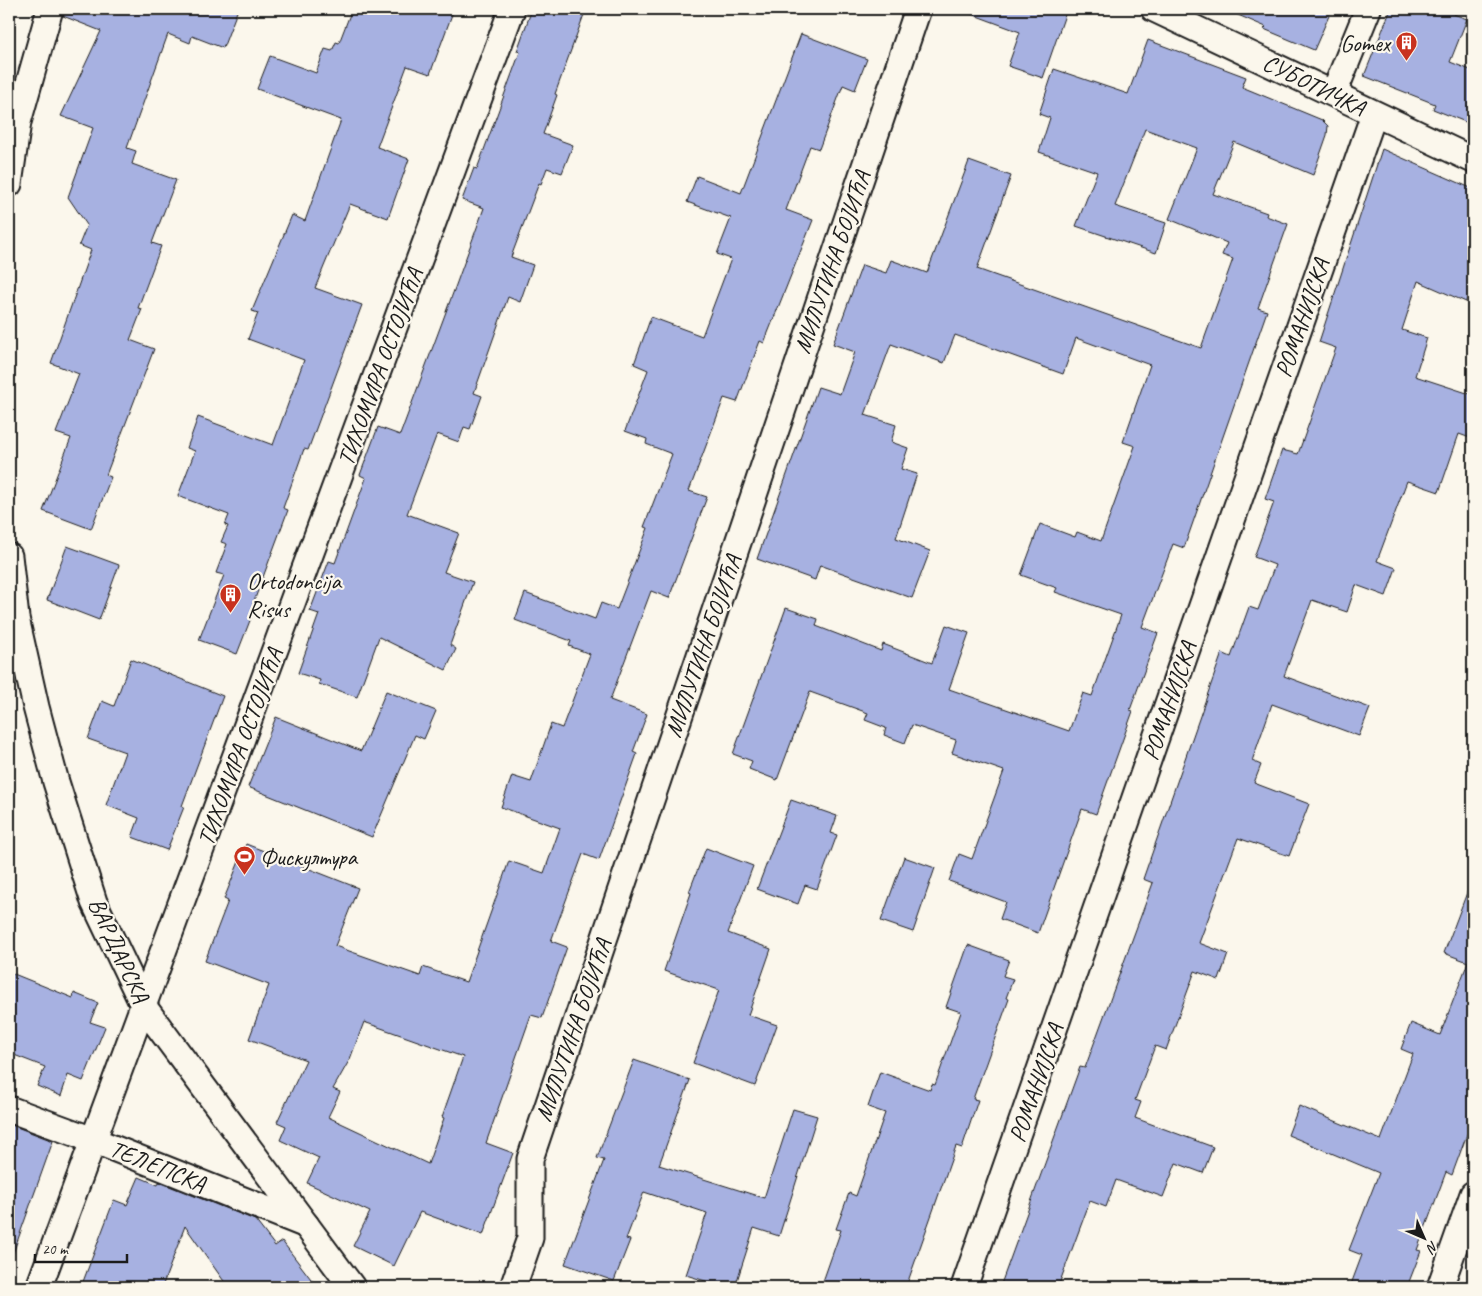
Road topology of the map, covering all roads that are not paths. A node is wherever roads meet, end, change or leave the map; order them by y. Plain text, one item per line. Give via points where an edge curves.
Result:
1 (50, 9) edge
2 (512, 9) edge
3 (918, 9) edge
4 (1154, 9) edge
5 (1368, 9) edge
6 (1334, 93) junction
7 (1374, 114) junction
8 (1473, 160) edge
9 (9, 184) edge
10 (9, 556) edge
11 (144, 1007) junction
12 (9, 1109) edge
13 (93, 1140) junction
14 (1473, 1194) edge
15 (306, 1225) junction
16 (39, 1287) edge
17 (352, 1287) edge
18 (513, 1287) edge
19 (964, 1287) edge
20 (1440, 1287) edge

1 - 9 street via 18,122
2 - 11 street, ТИХОМИРА ОСТОЈИЋА
3 - 18 street, МИЛУТИНА БОЈИЋА via 530,1159 530,1238
4 - 6 street, СУБОТИЧКА
5 - 6 street
6 - 7 street, СУБОТИЧКА
7 - 8 street, СУБОТИЧКА
7 - 19 street, РОМАНИЈСКА
10 - 11 street, ВАРДАРСКА via 16,618 56,782 94,902
11 - 13 street, ТИХОМИРА ОСТОЈИЋА
11 - 15 street, ВАРДАРСКА
12 - 13 street, ТЕЛЕПСКА
13 - 15 street, ТЕЛЕПСКА
13 - 16 street, ТИХОМИРА ОСТОЈИЋА
14 - 20 street
15 - 17 street, ВАРДАРСКА

